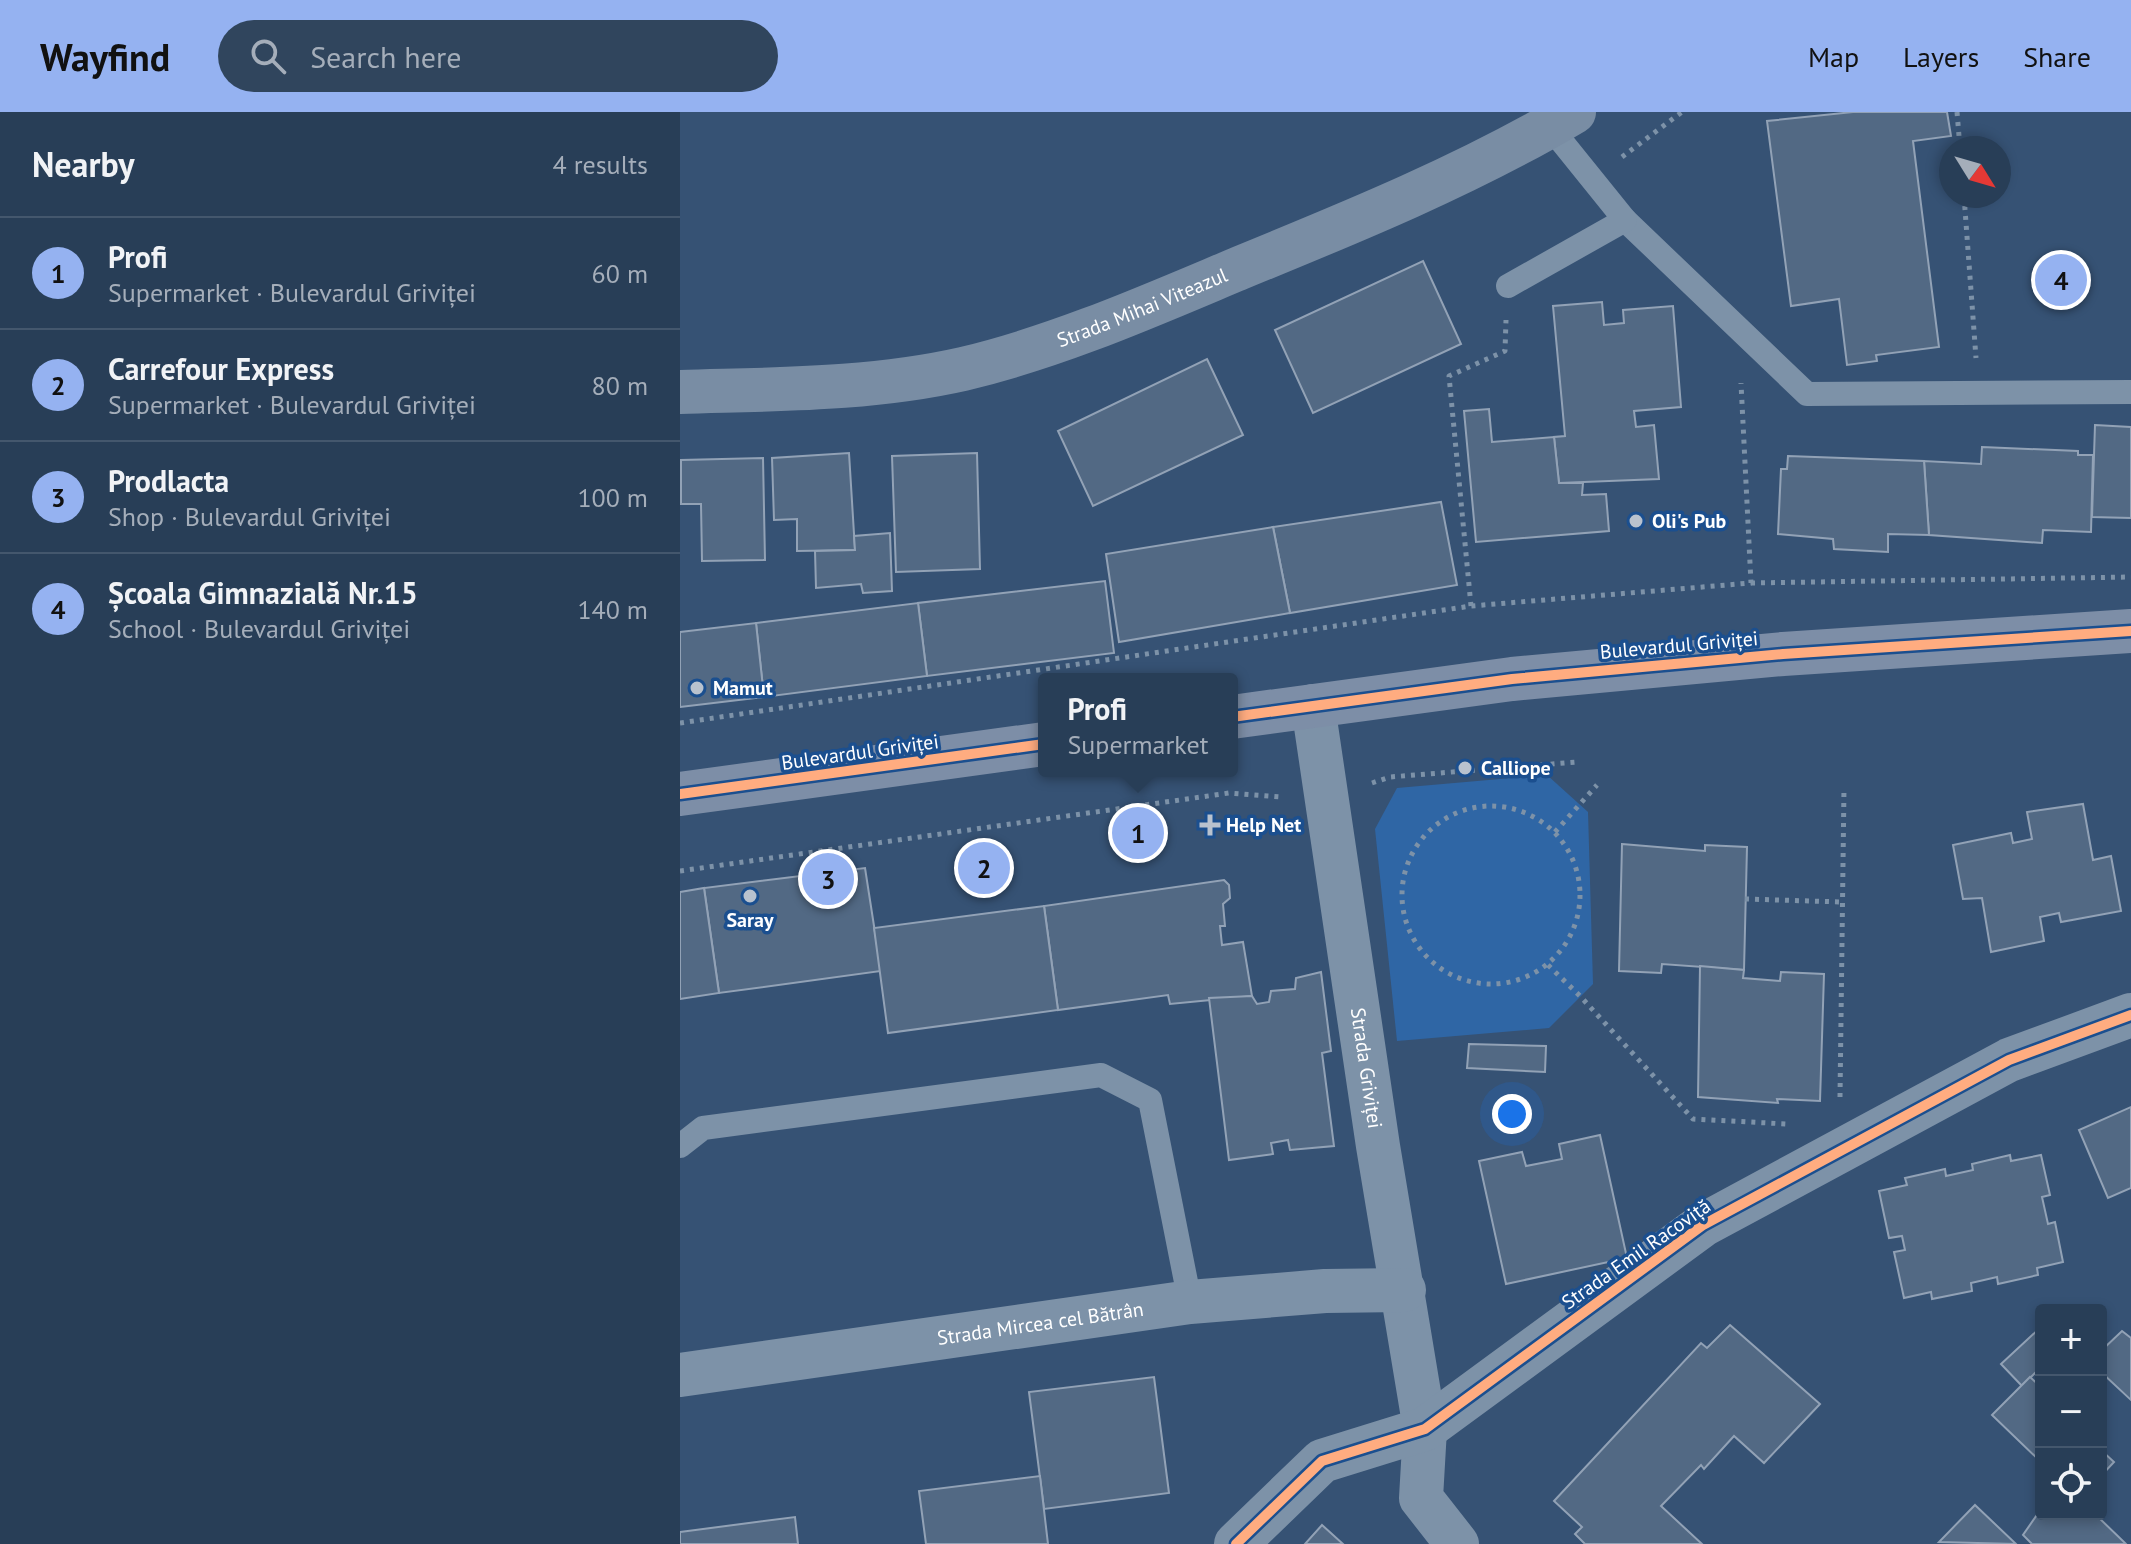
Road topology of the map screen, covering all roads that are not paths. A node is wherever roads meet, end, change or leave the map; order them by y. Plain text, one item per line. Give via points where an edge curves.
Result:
1 (1562, 119) edge
2 (1625, 220) junction
3 (1508, 286) road end
4 (680, 392) edge
5 (2131, 392) edge
6 (2131, 631) edge
7 (1313, 706) junction
8 (1238, 716) edge
9 (1038, 745) edge
10 (680, 794) edge
11 (2131, 1015) edge
12 (680, 1146) edge
13 (1404, 1290) junction
14 (1190, 1302) junction
15 (680, 1375) edge
16 (1425, 1429) junction
17 (1236, 1544) edge
18 (1457, 1544) edge

1 - 2 lane via 1590,180
1 - 4 street, Strada Mihai Viteazul via 1417,192 1286,249 1025,351 901,381
2 - 3 lane
2 - 5 lane via 1807,394
6 - 7 main road, Bulevardul Griviței via 1738,658 1512,679
7 - 8 main road, Bulevardul Griviței
7 - 13 street, Strada Griviței
9 - 10 main road, Bulevardul Griviței
11 - 16 street, Strada Emil Racoviță via 2009,1060 1703,1225
12 - 14 lane via 703,1128 1101,1075 1150,1100
13 - 14 street, Strada Mircea cel Bătrân
13 - 16 street, Strada Griviței
14 - 15 street, Strada Mircea cel Bătrân
16 - 17 street, Strada Emil Racoviță via 1322,1461
16 - 18 street via 1421,1498

